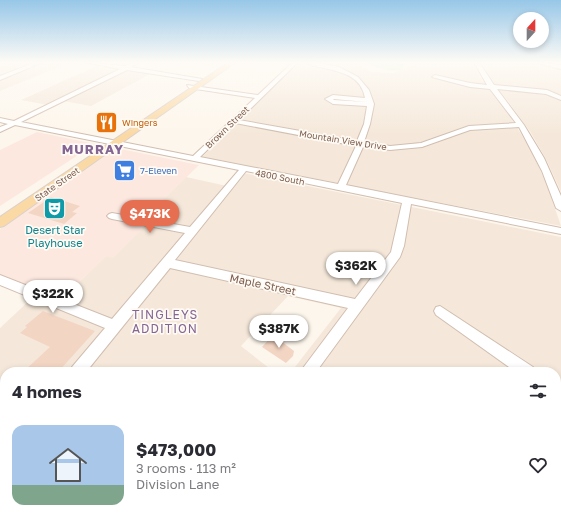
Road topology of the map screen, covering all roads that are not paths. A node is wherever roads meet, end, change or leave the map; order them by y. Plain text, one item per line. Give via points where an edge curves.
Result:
1 (89, 86) edge
2 (192, 86) edge
3 (207, 86) edge
4 (271, 86) edge
5 (365, 86) edge
6 (481, 86) edge
7 (493, 88) junction
8 (260, 97) junction
9 (561, 98) edge
10 (371, 102) junction
11 (0, 120) edge
12 (234, 121) junction
13 (14, 123) junction
14 (521, 125) junction
15 (0, 130) edge
16 (110, 143) junction
17 (359, 144) junction
18 (194, 159) junction
19 (244, 170) junction
20 (557, 184) edge
21 (340, 188) junction
22 (407, 202) junction
23 (561, 208) edge
24 (112, 216) dead end
25 (1, 219) edge
26 (194, 231) junction
27 (561, 231) edge
28 (168, 263) junction
29 (0, 280) edge
30 (358, 305) junction
31 (440, 311) dead end
32 (115, 326) junction
33 (85, 367) edge
34 (311, 367) edge
35 (521, 367) edge

1 - 13 street
2 - 16 main road, State Street
3 - 8 street
4 - 8 street, Brown Street
5 - 10 street
6 - 7 street
7 - 9 street via 547,92
7 - 14 street
8 - 12 street, Brown Street
10 - 10 street via 334,98 328,99 333,102
10 - 17 street via 370,116
11 - 13 street, 4800 South
12 - 17 street, Mountain View Drive
12 - 18 street, Brown Street
13 - 15 street
13 - 16 street, 4800 South
14 - 17 street, Mountain View Drive via 469,128 428,144 406,148
14 - 20 street
16 - 18 street, 4800 South
16 - 25 main road, State Street
17 - 21 street
18 - 19 street, 4800 South
19 - 21 street, 4800 South
19 - 26 street
20 - 23 street
21 - 22 street, 4800 South
22 - 27 street, 4800 South
22 - 30 street via 397,251
24 - 26 street
26 - 28 street
28 - 30 street, Maple Street
28 - 32 street
29 - 32 street
30 - 34 street
31 - 35 street
32 - 33 street

